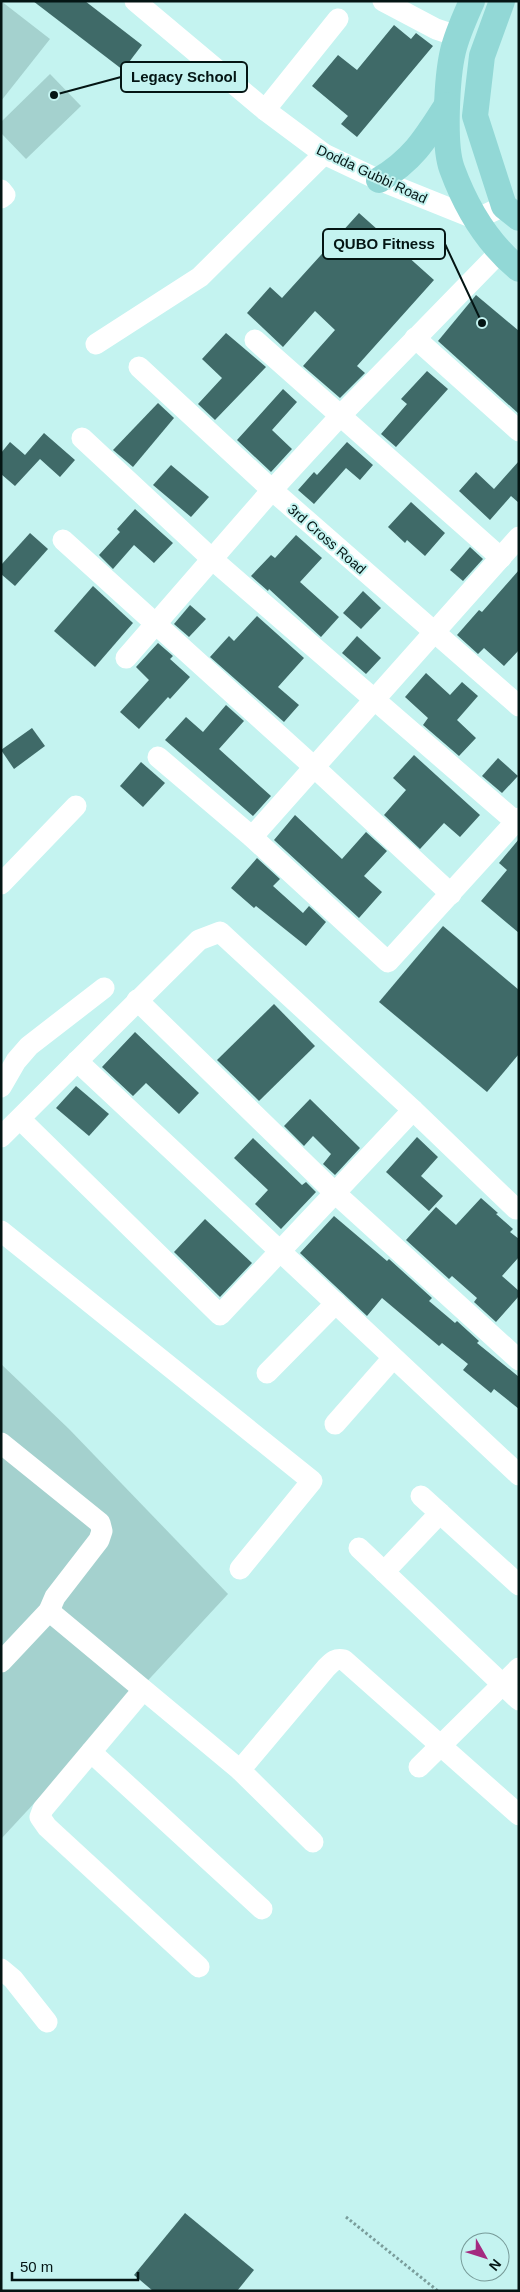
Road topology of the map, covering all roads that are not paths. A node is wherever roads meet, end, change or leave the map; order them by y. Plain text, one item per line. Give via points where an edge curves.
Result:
1 (135, 1) edge
2 (383, 1) edge
3 (472, 1) edge
4 (502, 1) edge
5 (338, 18) dead end
6 (457, 36) junction
7 (447, 105) junction
8 (265, 110) junction
9 (324, 154) junction
10 (379, 180) junction
11 (1, 190) edge
12 (1, 198) edge
13 (511, 212) edge
14 (476, 219) junction
15 (499, 253) junction
16 (519, 269) edge
17 (415, 338) junction
18 (255, 340) dead end
19 (96, 344) dead end
20 (139, 367) dead end
21 (341, 415) junction
22 (519, 431) edge
23 (82, 438) dead end
24 (272, 490) junction
25 (519, 537) edge
26 (63, 540) dead end
27 (501, 558) junction
28 (212, 559) junction
29 (157, 624) junction
30 (434, 632) junction
31 (126, 658) dead end
32 (373, 700) junction
33 (519, 706) edge
34 (158, 757) dead end
35 (314, 766) junction
36 (76, 806) dead end
37 (517, 820) edge
38 (252, 837) junction
39 (1, 884) edge
40 (451, 894) junction
41 (104, 988) dead end
42 (137, 1000) junction
43 (77, 1061) junction
44 (1, 1087) edge
45 (413, 1110) junction
46 (20, 1119) junction
47 (2, 1134) edge
48 (334, 1193) junction
49 (516, 1209) dead end
50 (1, 1231) edge
51 (280, 1251) junction
52 (336, 1303) junction
53 (393, 1358) junction
54 (519, 1360) edge
55 (267, 1373) dead end
56 (335, 1424) dead end
57 (1, 1442) edge
58 (519, 1475) edge
59 (421, 1496) dead end
60 (440, 1513) junction
61 (359, 1548) dead end
62 (240, 1569) dead end
63 (384, 1572) junction
64 (519, 1584) edge
65 (49, 1611) junction
66 (1, 1662) edge
67 (519, 1668) edge
68 (502, 1685) junction
69 (143, 1690) junction
70 (519, 1700) edge
71 (439, 1745) junction
72 (91, 1752) junction
73 (419, 1767) dead end
74 (240, 1770) junction
75 (519, 1815) edge
76 (313, 1842) dead end
77 (262, 1909) dead end
78 (199, 1967) dead end
79 (1, 1969) edge
80 (47, 2022) dead end

1 - 8 street, Dodda Gubbi Road
2 - 6 street
3 - 6 main road
4 - 13 main road via 482,56 475,116
5 - 8 street
6 - 7 main road via 452,52
7 - 10 main road via 409,160
7 - 14 main road via 451,167
8 - 9 street, Dodda Gubbi Road
9 - 10 street, Dodda Gubbi Road
9 - 19 street via 200,277
10 - 14 street, Dodda Gubbi Road
11 - 12 street via 5,195
13 - 14 street
14 - 15 main road
15 - 16 main road
15 - 17 street
17 - 21 street
17 - 22 street
18 - 21 street
20 - 24 street, 3rd Cross Road
21 - 24 street
21 - 27 street
23 - 28 street
24 - 28 street
24 - 30 street, 3rd Cross Road
25 - 27 street
26 - 29 street
27 - 30 street
28 - 29 street
28 - 32 street
29 - 31 street
29 - 35 street
30 - 32 street
30 - 33 street, 3rd Cross Road
32 - 35 street
32 - 37 street
34 - 38 street
35 - 38 street
35 - 40 street
36 - 39 street
37 - 40 street
38 - 40 street via 388,962
41 - 44 street via 29,1046
42 - 43 street
42 - 45 street via 199,940 220,932
42 - 48 street
43 - 46 street
43 - 51 street
45 - 48 street
45 - 49 street
46 - 47 street
46 - 51 street via 220,1315
48 - 51 street
48 - 54 street
50 - 62 street via 312,1481
51 - 52 street
52 - 53 street
52 - 55 street
53 - 56 street
53 - 58 street
57 - 65 street via 100,1523 99,1540 55,1597
59 - 60 street
60 - 63 street
60 - 64 street
61 - 63 street
63 - 68 street
65 - 66 street
65 - 69 street
67 - 68 street
68 - 70 street
68 - 71 street
69 - 72 street
69 - 74 street
71 - 73 street
71 - 74 street via 344,1660 339,1659 326,1668
71 - 75 street
72 - 77 street
72 - 78 street via 43,1809 40,1817
74 - 76 street
79 - 80 street via 13,1979

